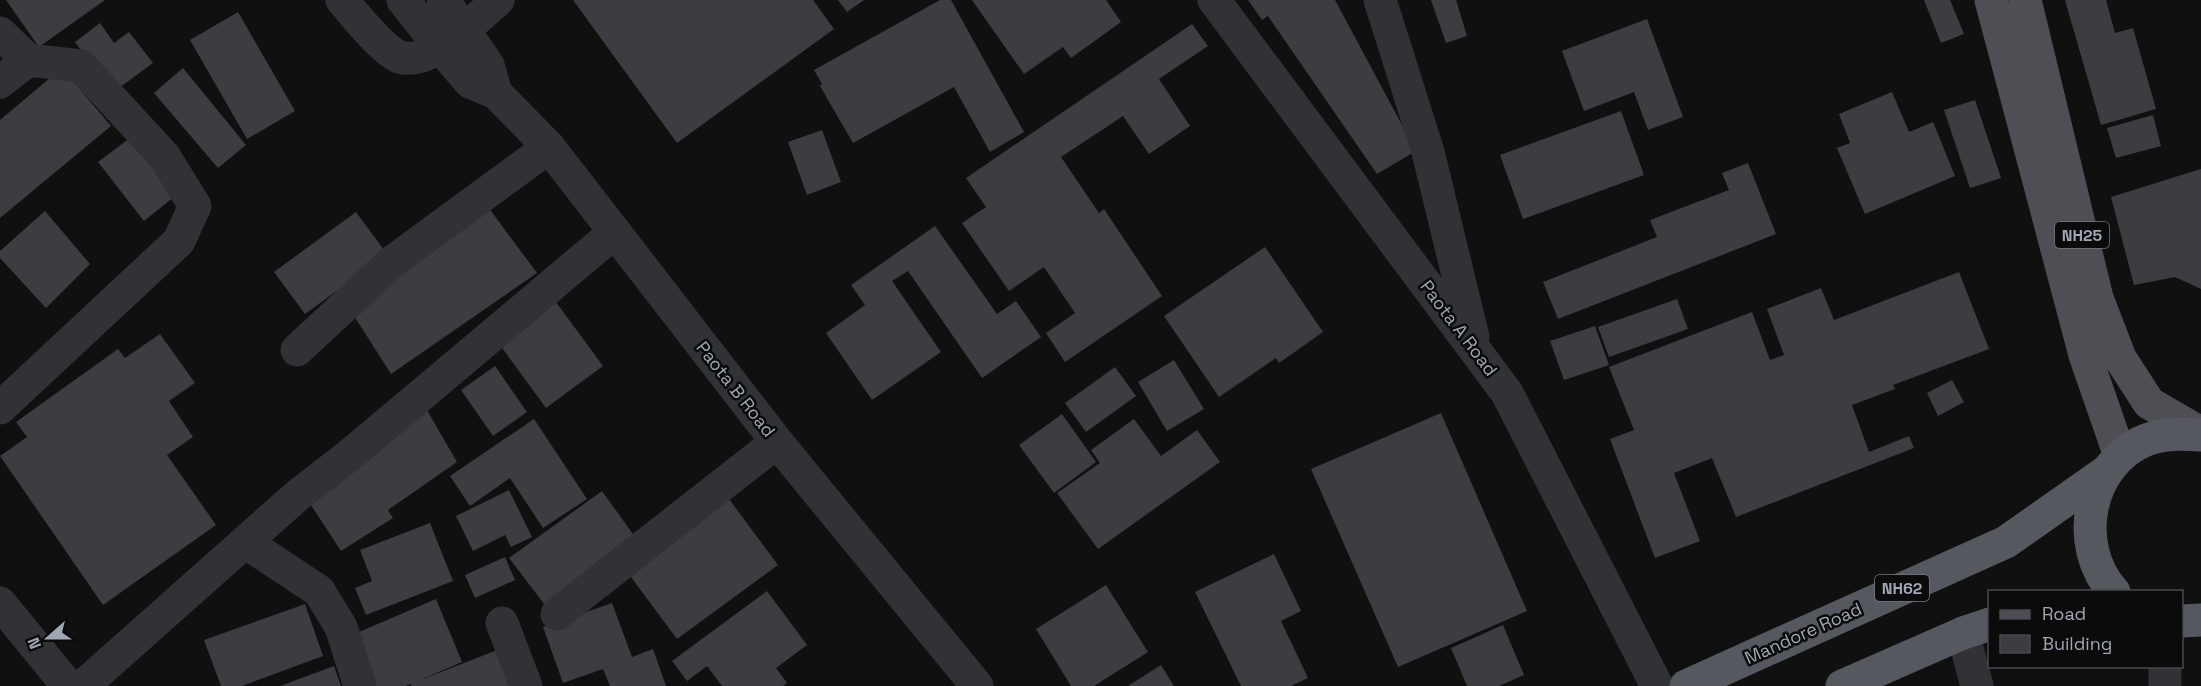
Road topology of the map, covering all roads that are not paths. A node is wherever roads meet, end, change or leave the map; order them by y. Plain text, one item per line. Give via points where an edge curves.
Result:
1 (342, 0) edge
2 (403, 0) edge
3 (443, 0) edge
4 (1214, 0) edge
5 (1380, 0) edge
6 (1991, 0) edge
7 (2025, 0) edge
8 (474, 17) edge
9 (0, 33) edge
10 (28, 60) junction
11 (0, 82) edge
12 (549, 147) junction
13 (615, 232) junction
14 (297, 350) dead end
15 (1476, 351) junction
16 (0, 408) edge
17 (2201, 434) edge
18 (777, 442) junction
19 (2114, 464) junction
20 (245, 542) junction
21 (2100, 588) edge
22 (0, 603) edge
23 (557, 614) dead end
24 (2201, 620) edge
25 (2183, 621) edge
26 (502, 623) dead end
27 (1976, 628) edge
28 (2164, 668) edge
29 (68, 686) edge
30 (83, 686) edge
31 (360, 686) edge
32 (526, 686) edge
33 (976, 686) edge
34 (1657, 686) edge
35 (1686, 686) edge
36 (1842, 686) edge
37 (1977, 686) edge
38 (2165, 686) edge

1 - 8 street via 398,56 417,58
2 - 8 street, Paota B Road
3 - 8 street, Paota B Road
4 - 15 street, Paota A Road
5 - 15 street via 1428,152
6 - 19 main road, NH25
7 - 17 main road, NH25 via 2097,298 2120,358 2149,403
8 - 12 street, Paota B Road via 496,93
9 - 10 street
10 - 11 street
10 - 16 street via 81,66 164,156 195,207 179,240
12 - 13 street, Paota B Road
12 - 14 street via 392,262
13 - 18 street, Paota B Road
13 - 20 street
15 - 34 street, Paota A Road via 1507,393
17 - 19 highway, NH62 via 2175,433 2146,440
18 - 23 street
18 - 33 street, Paota B Road
19 - 21 highway via 2093,498 2089,527
19 - 35 highway, Mandore Road / NH62 via 2006,542
20 - 30 street
20 - 31 street via 319,591 341,627
22 - 29 street
24 - 25 highway
26 - 32 street
27 - 36 highway
27 - 37 street
28 - 38 street

